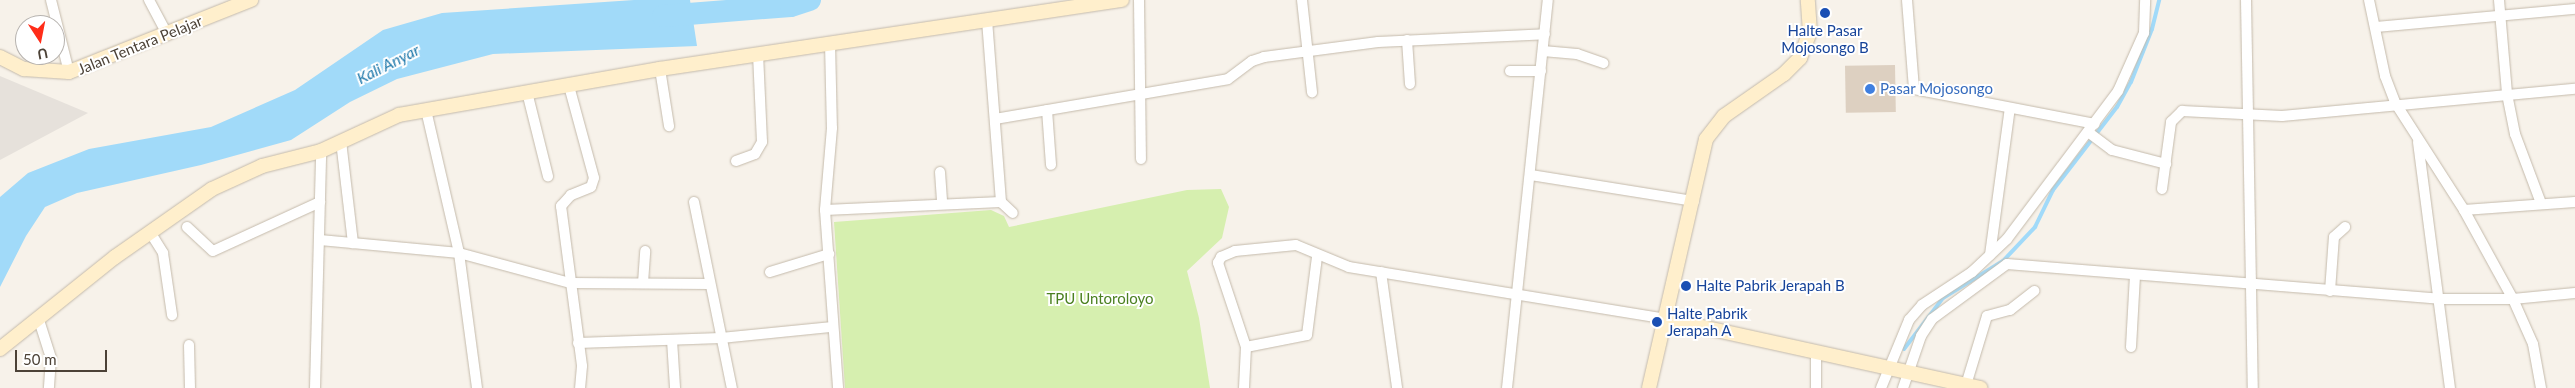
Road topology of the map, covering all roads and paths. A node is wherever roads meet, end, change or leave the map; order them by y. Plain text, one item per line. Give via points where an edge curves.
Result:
1 (51, 0) edge
2 (148, 0) edge
3 (251, 0) edge
4 (1122, 0) edge
5 (1139, 0) edge
6 (1302, 0) edge
7 (1548, 0) edge
8 (1808, 0) edge
9 (1907, 0) edge
10 (2145, 0) edge
11 (2246, 0) edge
12 (2369, 0) edge
13 (2499, 0) edge
14 (2575, 8) edge
15 (2500, 13) junction
16 (987, 20) junction
17 (2376, 26) junction
18 (1545, 34) junction
19 (168, 35) junction
20 (1407, 40) junction
21 (830, 43) junction
22 (1307, 51) junction
23 (1543, 51) junction
24 (758, 55) junction
25 (0, 56) edge
26 (1603, 63) dead end
27 (660, 69) junction
28 (1510, 71) dead end
29 (1541, 71) junction
30 (70, 72) junction
31 (1410, 84) dead end
32 (569, 86) junction
33 (2575, 89) edge
34 (527, 92) junction
35 (1138, 92) junction
36 (1312, 92) dead end
37 (2507, 94) junction
38 (2396, 104) junction
39 (2010, 108) junction
40 (426, 110) junction
41 (1047, 110) junction
42 (2249, 116) junction
43 (995, 119) junction
44 (669, 126) dead end
45 (2093, 133) junction
46 (2418, 138) junction
47 (341, 141) junction
48 (321, 151) junction
49 (1141, 159) dead end
50 (736, 161) dead end
51 (2166, 164) junction
52 (1051, 165) dead end
53 (940, 172) dead end
54 (1531, 175) junction
55 (548, 176) dead end
56 (2162, 189) dead end
57 (1694, 201) junction
58 (320, 202) junction
59 (694, 202) dead end
60 (1001, 202) junction
61 (2575, 202) edge
62 (942, 203) junction
63 (2541, 203) junction
64 (825, 210) junction
65 (2464, 210) junction
66 (1013, 213) dead end
67 (187, 227) dead end
68 (2344, 227) dead end
69 (150, 232) junction
70 (320, 240) junction
71 (353, 243) junction
72 (644, 250) dead end
73 (460, 253) junction
74 (829, 254) junction
75 (1317, 257) junction
76 (1991, 263) junction
77 (770, 272) dead end
78 (1381, 272) junction
79 (2136, 276) junction
80 (643, 283) junction
81 (570, 284) junction
82 (710, 284) junction
83 (2250, 285) junction
84 (2034, 291) dead end
85 (2330, 291) junction
86 (2575, 293) edge
87 (1517, 295) junction
88 (2440, 299) junction
89 (2513, 299) junction
90 (172, 315) dead end
91 (38, 317) junction
92 (1666, 319) junction
93 (832, 327) junction
94 (721, 338) junction
95 (672, 340) junction
96 (578, 343) junction
97 (189, 345) dead end
98 (1246, 346) junction
99 (2131, 347) dead end
100 (0, 350) edge
101 (1816, 352) junction
102 (1887, 366) junction
103 (1906, 371) junction
104 (1975, 387) edge
105 (49, 388) edge
106 (190, 388) edge
107 (315, 388) edge
108 (477, 388) edge
109 (580, 388) edge
110 (676, 388) edge
111 (732, 388) edge
112 (838, 388) edge
113 (1244, 388) edge
114 (1396, 388) edge
115 (1507, 388) edge
116 (1649, 388) edge
117 (1816, 388) edge
118 (1881, 388) edge
119 (1903, 388) edge
120 (2253, 388) edge
121 (2450, 388) edge
122 (2541, 388) edge

1 - 30 street
2 - 19 street
3 - 19 street, Jalan Tentara Pelajar
4 - 16 street
5 - 35 street
6 - 22 street
7 - 18 street
8 - 57 street via 1810,32 1800,58 1784,74 1724,116 1708,133
9 - 39 street via 1914,89
10 - 45 street via 2144,33 2133,66
11 - 42 street
12 - 17 street
13 - 15 street
14 - 15 street
15 - 17 street
15 - 37 street
16 - 21 street
16 - 43 street
17 - 38 street via 2385,76
18 - 20 street
18 - 23 street
19 - 30 street, Jalan Tentara Pelajar
20 - 22 street
20 - 31 street
21 - 24 street
21 - 64 street via 832,128
22 - 35 street via 1252,61 1228,79
22 - 36 street
23 - 26 street via 1577,54
23 - 29 street
24 - 27 street
24 - 50 street via 762,142 755,154
25 - 30 street, Jalan Tentara Pelajar via 24,69
27 - 32 street
27 - 44 street
28 - 29 street
29 - 54 street
32 - 34 street
32 - 81 street via 594,178 591,188 571,195 561,206
33 - 37 street
34 - 40 street
34 - 55 street
35 - 41 street
35 - 49 street
37 - 38 street
37 - 63 street via 2515,134
38 - 42 street via 2308,114
38 - 46 street
39 - 45 street
39 - 76 street
40 - 47 street via 379,121
40 - 73 street
41 - 43 street
41 - 52 street
42 - 51 street via 2177,112 2171,122
42 - 83 street
43 - 60 street
45 - 51 street via 2124,154
45 - 76 street
46 - 65 street
46 - 88 street
47 - 48 street
47 - 71 street
48 - 58 street
48 - 69 street via 237,175
51 - 56 street
53 - 62 street
54 - 57 street
54 - 87 street
57 - 92 street
58 - 67 street via 213,251
58 - 70 street
59 - 82 street
60 - 62 street
60 - 66 street
61 - 63 street
62 - 64 street
63 - 65 street
64 - 74 street
65 - 89 street
68 - 85 street via 2334,237
69 - 90 street via 164,253
69 - 91 street
70 - 71 street
70 - 107 street
71 - 73 street
72 - 80 street
73 - 81 street
73 - 108 street
74 - 77 street
74 - 93 street
75 - 78 street
75 - 98 street via 1307,335
75 - 98 street via 1296,246 1287,246 1235,251 1221,257 1218,265
76 - 79 street
76 - 102 street via 1922,305 1909,320
76 - 103 street via 1932,319
78 - 87 street
78 - 114 street
79 - 83 street
79 - 99 street
80 - 81 street
80 - 82 street
81 - 96 street
82 - 94 street
83 - 85 street
83 - 120 street
84 - 104 street via 2010,310 1987,316
85 - 88 street
86 - 89 street
87 - 92 street
87 - 115 street
88 - 89 street
88 - 121 street
89 - 122 street via 2534,344
91 - 100 street
91 - 105 street via 51,358
92 - 101 street
92 - 116 street
93 - 94 street
93 - 112 street
94 - 95 street
94 - 111 street
95 - 96 street
95 - 110 street
96 - 109 street
97 - 106 street
98 - 113 street
101 - 102 street
101 - 117 street
102 - 103 street
102 - 118 street
103 - 104 street
103 - 119 street

